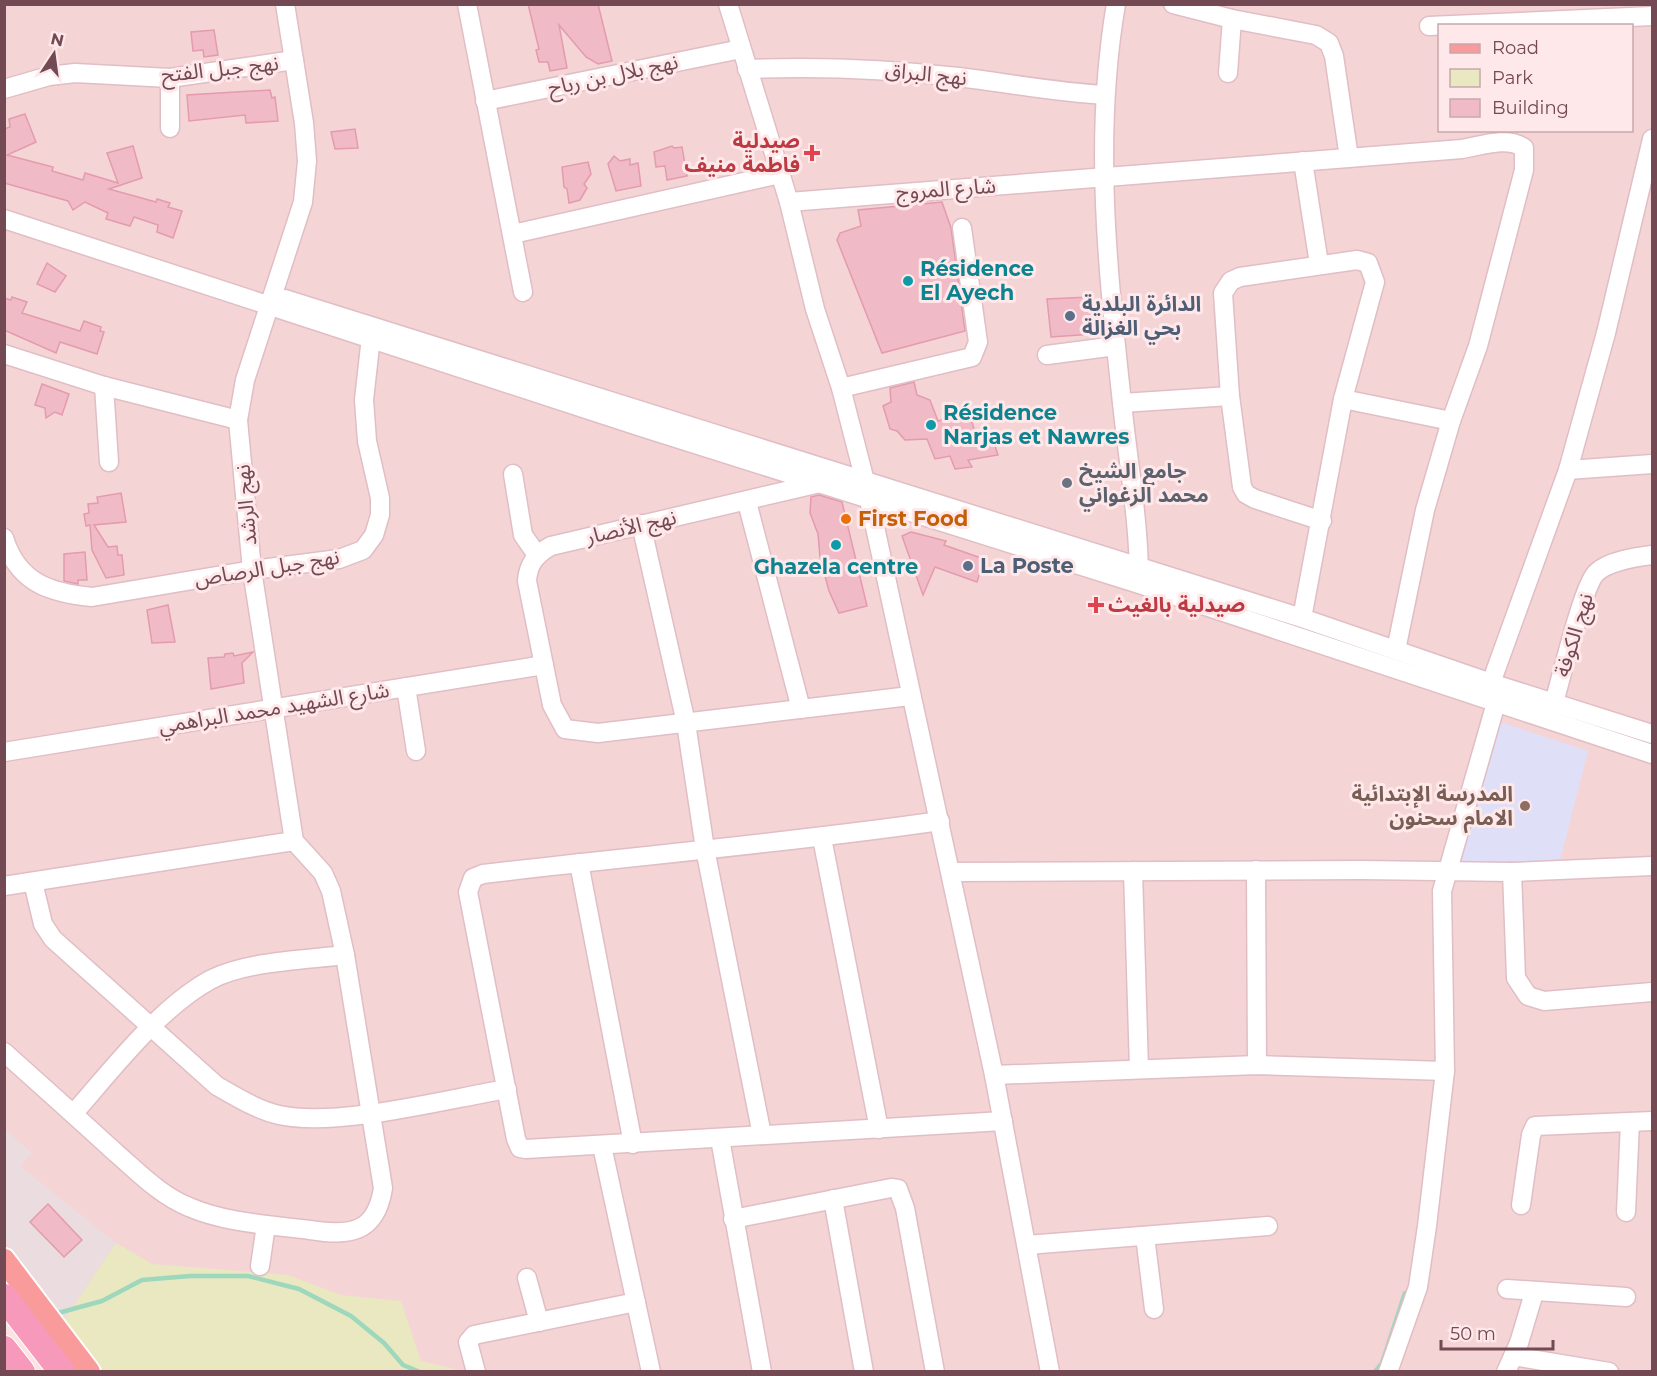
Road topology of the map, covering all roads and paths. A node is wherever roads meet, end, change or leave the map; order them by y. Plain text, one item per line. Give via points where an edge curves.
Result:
1 (285, 4) edge
2 (467, 4) edge
3 (728, 4) edge
4 (1116, 4) edge
5 (1173, 4) edge
6 (1653, 16) edge
7 (1232, 20) junction
8 (1474, 24) edge
9 (1429, 26) dead end
10 (1438, 26) edge
11 (741, 50) junction
12 (294, 60) junction
13 (747, 69) junction
14 (1228, 73) dead end
15 (170, 78) junction
16 (4, 89) edge
17 (1104, 95) junction
18 (485, 101) junction
19 (170, 128) dead end
20 (1652, 141) edge
21 (1349, 158) junction
22 (1302, 161) junction
23 (780, 174) junction
24 (1103, 178) junction
25 (789, 202) junction
26 (4, 208) edge
27 (4, 219) edge
28 (962, 228) dead end
29 (513, 234) junction
30 (1319, 264) junction
31 (523, 292) dead end
32 (271, 301) junction
33 (371, 333) junction
34 (1116, 346) junction
35 (4, 354) edge
36 (1047, 355) dead end
37 (104, 386) junction
38 (841, 388) junction
39 (1230, 396) junction
40 (1343, 399) junction
41 (1122, 403) junction
42 (238, 420) junction
43 (1451, 421) junction
44 (109, 462) dead end
45 (1653, 464) edge
46 (1568, 470) junction
47 (513, 474) dead end
48 (829, 478) junction
49 (866, 489) junction
50 (747, 501) junction
51 (1322, 521) junction
52 (641, 524) junction
53 (4, 538) edge
54 (537, 555) junction
55 (1653, 555) edge
56 (252, 570) junction
57 (1139, 577) junction
58 (1302, 618) junction
59 (1396, 650) junction
60 (544, 665) junction
61 (1491, 683) junction
62 (405, 687) junction
63 (910, 696) junction
64 (1555, 701) junction
65 (1496, 703) junction
66 (271, 707) junction
67 (801, 708) junction
68 (1549, 720) junction
69 (686, 723) junction
70 (1653, 734) edge
71 (416, 751) dead end
72 (4, 752) edge
73 (1653, 754) edge
74 (940, 821) junction
75 (822, 838) junction
76 (294, 841) junction
77 (705, 849) junction
78 (579, 863) junction
79 (1653, 866) edge
80 (1256, 870) junction
81 (1447, 870) junction
82 (1133, 871) junction
83 (951, 872) junction
84 (1512, 872) junction
85 (33, 882) junction
86 (4, 886) edge
87 (345, 956) junction
88 (1653, 992) edge
89 (150, 1028) junction
90 (4, 1052) edge
91 (1257, 1065) junction
92 (1139, 1069) junction
93 (1445, 1071) junction
94 (994, 1075) junction
95 (507, 1089) junction
96 (372, 1112) junction
97 (73, 1114) junction
98 (1003, 1121) junction
99 (1653, 1121) edge
100 (1630, 1122) junction
101 (879, 1129) junction
102 (762, 1135) junction
103 (720, 1139) junction
104 (633, 1144) junction
105 (602, 1146) junction
106 (833, 1199) junction
107 (1521, 1205) dead end
108 (1626, 1212) dead end
109 (733, 1219) junction
110 (266, 1224) junction
111 (1268, 1226) dead end
112 (1145, 1236) junction
113 (1027, 1245) junction
114 (4, 1260) edge
115 (260, 1266) dead end
116 (527, 1278) dead end
117 (1507, 1289) dead end
118 (1534, 1293) junction
119 (4, 1297) edge
120 (1626, 1298) dead end
121 (636, 1302) junction
122 (1154, 1309) dead end
123 (539, 1322) junction
124 (4, 1349) edge
125 (1510, 1364) edge
126 (22, 1371) edge
127 (62, 1371) edge
128 (89, 1371) edge
129 (476, 1371) edge
130 (651, 1371) edge
131 (762, 1371) edge
132 (864, 1371) edge
133 (934, 1371) edge
134 (1050, 1371) edge
135 (1388, 1371) edge
136 (1609, 1371) edge

1 - 12 street, نهج الرشد
2 - 18 street
3 - 11 street
4 - 17 street
5 - 7 street
6 - 8 street
7 - 14 street
7 - 21 street via 1300,30 1329,43
9 - 10 street
11 - 13 street
11 - 18 street, نهج بلال بن رباح
12 - 15 street, نهج جبل الفتح
12 - 32 street, نهج الرشد via 307,161 303,202
13 - 17 street, نهج البراق via 877,69
13 - 23 street
15 - 16 street, نهج جبل الفتح via 75,73
15 - 19 street
17 - 24 street
18 - 29 street
20 - 46 street
21 - 22 street, شارع المروج
21 - 43 street, شارع المروج via 1503,143 1524,147 1524,170 1478,346
22 - 24 street, شارع المروج
22 - 30 street
23 - 25 street
23 - 29 street
24 - 25 street, شارع المروج
24 - 34 street
25 - 38 street via 815,309
26 - 32 street
27 - 32 street
28 - 38 street via 978,342 972,357
29 - 31 street
30 - 39 street via 1240,277 1226,286 1222,292
30 - 40 street via 1358,260 1368,263 1374,273 1375,282
32 - 33 street
32 - 42 street, نهج الرشد via 245,380
33 - 48 street
33 - 56 street, نهج جبل الرصاص via 364,399 367,441 380,498 374,535 363,550 339,559
34 - 36 street
34 - 41 street
35 - 37 street
37 - 42 street
37 - 44 street
38 - 49 street
39 - 41 street
39 - 51 street via 1239,479 1246,494
40 - 43 street
40 - 51 street
41 - 57 street
42 - 56 street, نهج الرشد
43 - 59 street via 1425,510
45 - 46 street
46 - 61 street
47 - 54 street via 523,535
48 - 49 street
48 - 50 street, نهج الأنصار
49 - 57 street
49 - 63 street
50 - 52 street, نهج الأنصار
50 - 67 street
51 - 58 street
52 - 54 street, نهج الأنصار via 550,546
52 - 69 street
53 - 56 street, نهج جبل الرصاص via 15,564 26,576 69,595 92,597
54 - 60 street via 528,569 527,581
55 - 64 street, نهج الكوفة via 1609,565 1596,573
56 - 66 street, نهج الرشد
57 - 58 street
57 - 65 street
58 - 59 street
59 - 61 street
60 - 62 street, شارع الشهيد محمد البراهمي
60 - 69 street via 552,705 565,729 598,733
61 - 64 street
62 - 66 street, شارع الشهيد محمد البراهمي
62 - 71 street
63 - 67 street
63 - 74 street
64 - 68 street, نهج الكوفة
64 - 70 street
65 - 68 street
65 - 81 street
66 - 72 street, شارع الشهيد محمد البراهمي
66 - 76 street, نهج الرشد
67 - 69 street
68 - 73 street
69 - 77 street
74 - 75 street
74 - 83 street
75 - 77 street
75 - 101 street
76 - 85 street
76 - 87 street via 312,858 327,882
77 - 78 street
77 - 102 street
78 - 95 street via 483,874 468,884
78 - 104 street
79 - 84 street
80 - 81 street
80 - 82 street
80 - 91 street
81 - 84 street
81 - 93 street via 1441,906
82 - 83 street
82 - 92 street
83 - 94 street
84 - 88 street via 1516,978 1528,996 1544,1001
85 - 86 street
85 - 89 street via 43,924 53,939
87 - 89 street via 269,965 210,980
87 - 96 street
89 - 96 street via 217,1086 247,1103 292,1117
89 - 97 street
90 - 97 street
91 - 92 street
91 - 93 street
92 - 94 street
93 - 135 street via 1418,1287
94 - 98 street
95 - 96 street
95 - 105 street via 520,1148
96 - 110 street via 383,1188 371,1219 353,1232 339,1234
97 - 110 street via 150,1182 188,1207
98 - 101 street
98 - 113 street
99 - 100 street
100 - 107 street via 1535,1126
100 - 108 street
101 - 102 street
102 - 103 street
103 - 104 street
103 - 109 street
104 - 105 street
105 - 121 street
106 - 109 street
106 - 132 street
106 - 133 street via 891,1188 902,1195
109 - 131 street
110 - 115 street
111 - 112 street
112 - 113 street
112 - 122 street
113 - 134 street
114 - 128 main road
116 - 123 street
117 - 118 street
118 - 120 street
118 - 125 street
119 - 127 highway
121 - 123 street
121 - 130 street
123 - 129 street via 470,1338
124 - 126 highway
125 - 136 street

